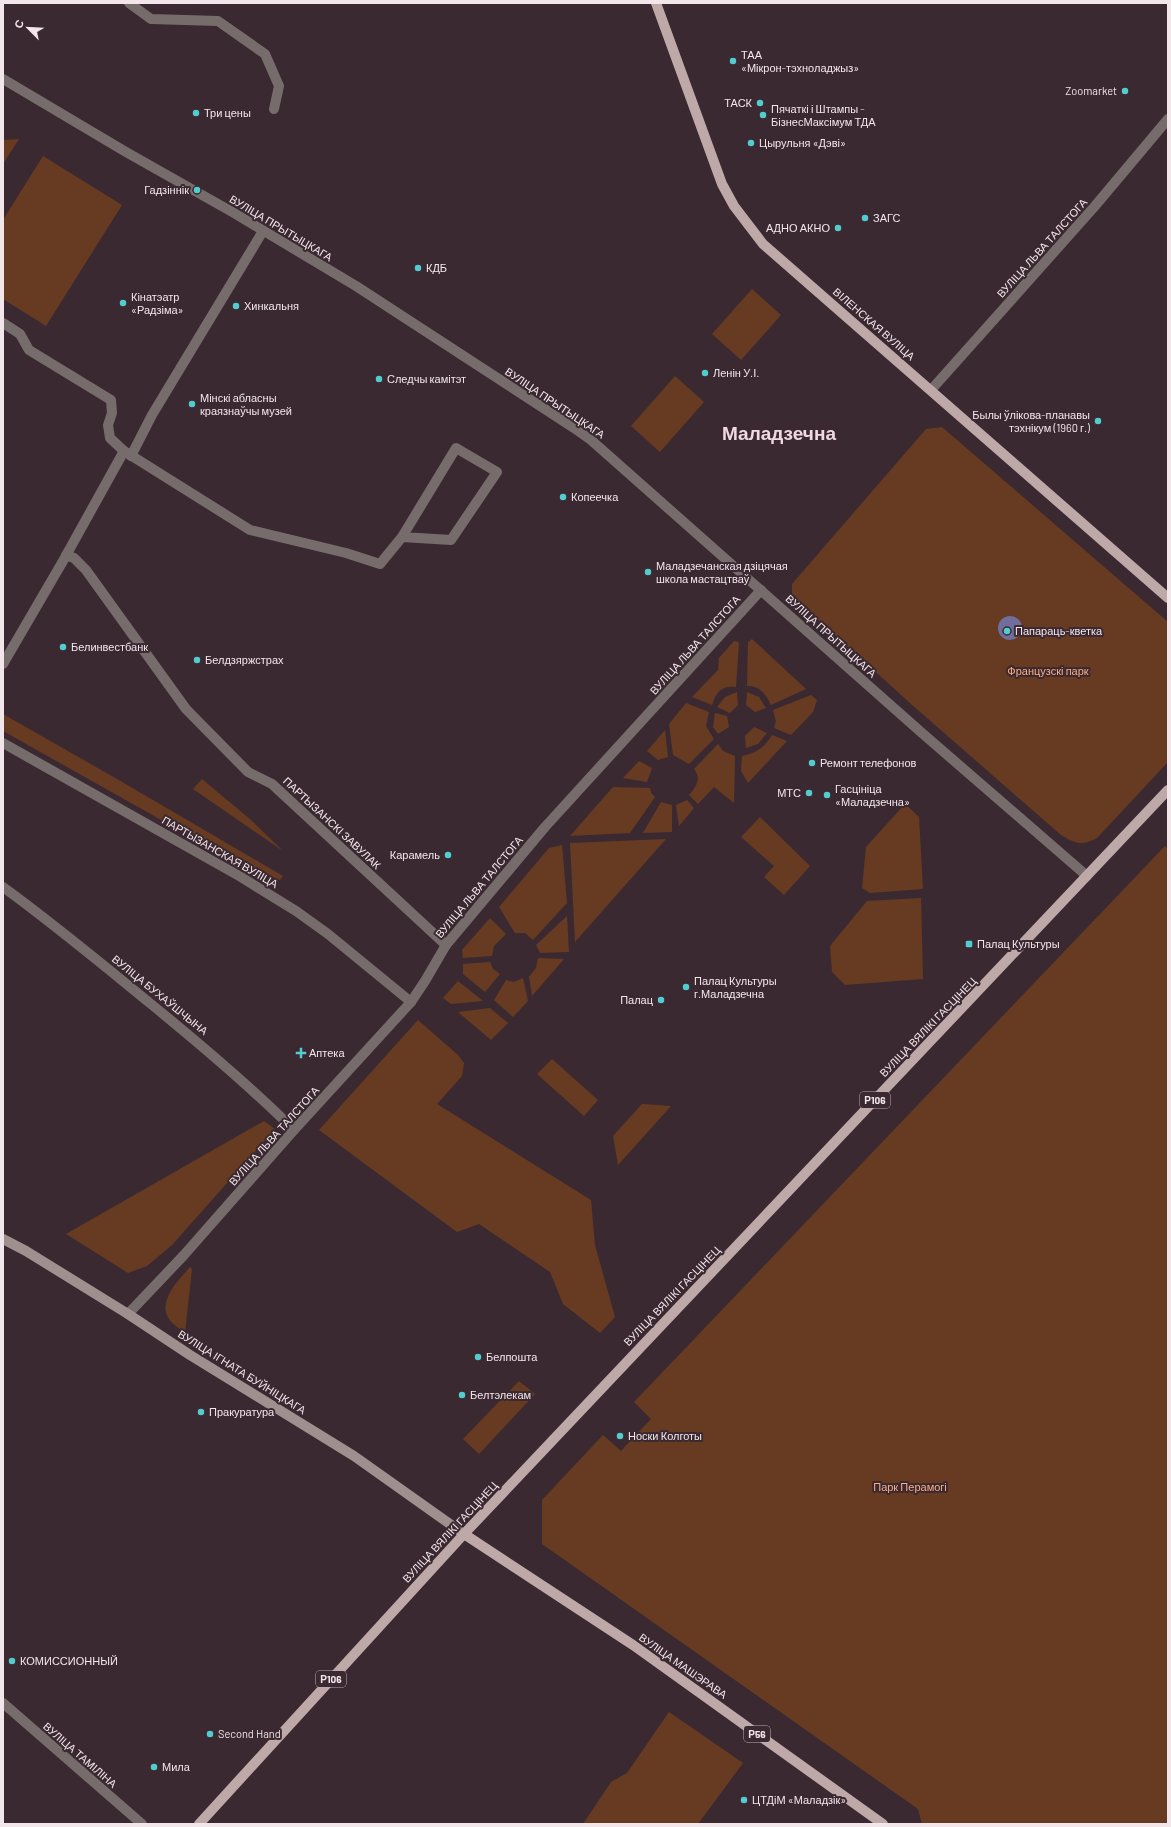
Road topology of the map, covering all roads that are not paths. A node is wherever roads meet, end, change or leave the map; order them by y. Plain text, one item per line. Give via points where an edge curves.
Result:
1 (129, 3) edge
2 (656, 3) edge
3 (3, 79) edge
4 (274, 109) dead end
5 (1168, 119) edge
6 (263, 231) junction
7 (3, 323) edge
8 (932, 390) junction
9 (127, 454) junction
10 (402, 537) junction
11 (66, 554) junction
12 (761, 590) junction
13 (1168, 598) edge
14 (3, 664) edge
15 (3, 743) edge
16 (1168, 790) edge
17 (1088, 876) junction
18 (3, 887) edge
19 (446, 945) junction
20 (411, 1002) junction
21 (294, 1130) junction
22 (3, 1239) edge
23 (128, 1314) junction
24 (464, 1534) junction
25 (3, 1703) edge
26 (142, 1824) edge
27 (199, 1824) edge
28 (882, 1824) edge

1 - 4 street via 151,19 218,21 265,54 279,86
2 - 8 main road, ВІЛЕНСКАЯ ВУЛІЦА via 714,166 734,206 763,244
3 - 6 street, ВУЛІЦА ПРЫТЫЦКАГА
5 - 8 street, ВУЛІЦА ЛЬВА ТАЛСТОГА via 1095,206
6 - 9 street
6 - 12 street, ВУЛІЦА ПРЫТЫЦКАГА via 356,286 590,440
7 - 9 street via 20,334 29,350 111,400 112,413 108,425 110,438
8 - 13 main road, ВІЛЕНСКАЯ ВУЛІЦА
9 - 10 street via 250,530 346,553 380,564
9 - 11 street
10 - 10 street via 456,448 497,472 451,540
11 - 14 street
11 - 19 street, ПАРТЫЗАНСКІ ЗАВУЛАК via 86,570 186,708 248,772 272,784
12 - 17 street, ВУЛІЦА ПРЫТЫЦКАГА
12 - 19 street, ВУЛІЦА ЛЬВА ТАЛСТОГА via 545,827
15 - 20 street, ПАРТЫЗАНСКАЯ ВУЛІЦА via 296,910
16 - 17 main road, ВУЛІЦА ВЯЛІКІ ГАСЦІНЕЦ / Р106
17 - 24 main road, ВУЛІЦА ВЯЛІКІ ГАСЦІНЕЦ / Р106
18 - 21 street, ВУЛІЦА БУХАЎШЧЫНА via 53,923 216,1058
19 - 20 street, ВУЛІЦА ЛЬВА ТАЛСТОГА
20 - 21 street, ВУЛІЦА ЛЬВА ТАЛСТОГА
21 - 23 street, ВУЛІЦА ЛЬВА ТАЛСТОГА via 184,1255
22 - 23 street, ВУЛІЦА ІГНАТА БУЙНІЦКАГА
23 - 24 street, ВУЛІЦА ІГНАТА БУЙНІЦКАГА via 354,1456
24 - 27 main road, ВУЛІЦА ВЯЛІКІ ГАСЦІНЕЦ / Р106
24 - 28 main road, ВУЛІЦА МАШЭРАВА / Р56 via 633,1645
25 - 26 street, ВУЛІЦА ТАМІЛІНА

